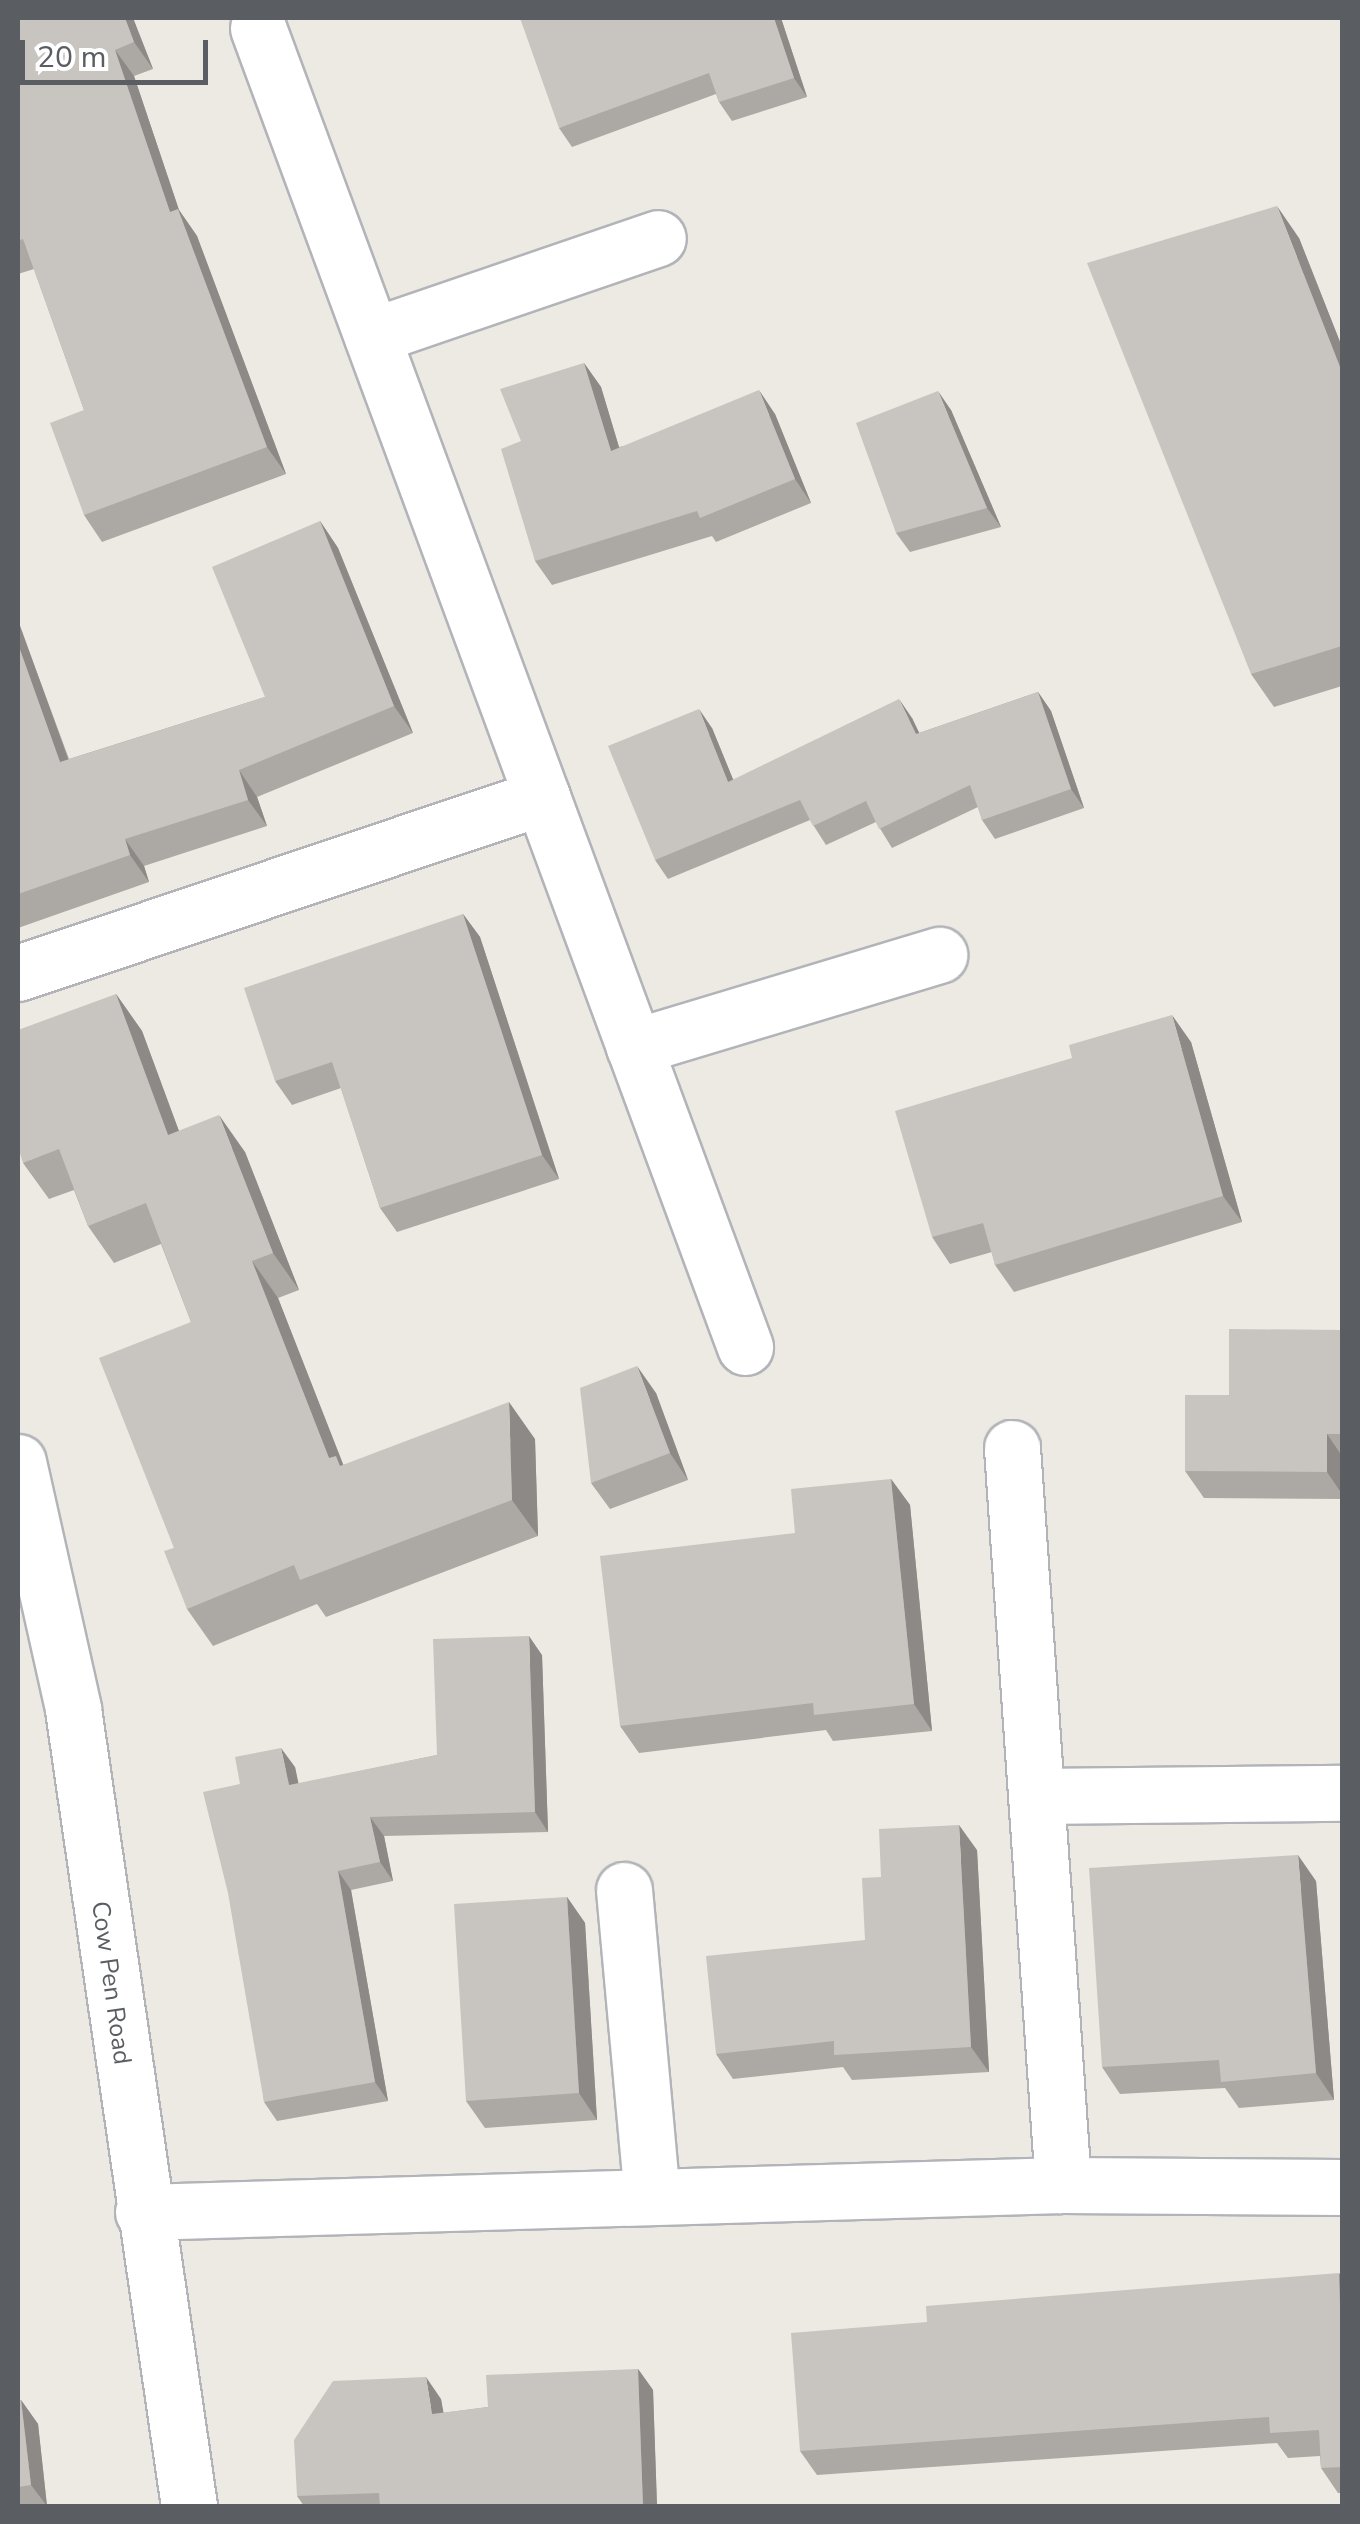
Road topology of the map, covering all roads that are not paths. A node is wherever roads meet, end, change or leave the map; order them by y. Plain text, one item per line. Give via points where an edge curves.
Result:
1 (258, 28) dead end
2 (658, 238) dead end
3 (372, 336) junction
4 (542, 798) junction
5 (939, 955) dead end
6 (18, 972) edge
7 (634, 1047) junction
8 (745, 1347) dead end
9 (1012, 1448) dead end
10 (18, 1462) edge
11 (1342, 1793) edge
12 (1038, 1796) junction
13 (624, 1890) dead end
14 (1063, 2185) junction
15 (1342, 2187) edge
16 (652, 2197) junction
17 (143, 2212) junction
18 (188, 2506) edge

1 - 3 street
2 - 3 street
3 - 4 street
4 - 6 street
4 - 7 street
5 - 7 street
7 - 8 street
9 - 12 street
10 - 17 street, Cow Pen Road via 73,1709
11 - 12 street
12 - 14 street
13 - 16 street
14 - 15 street
14 - 16 street
16 - 17 street
17 - 18 street, Cow Pen Road

